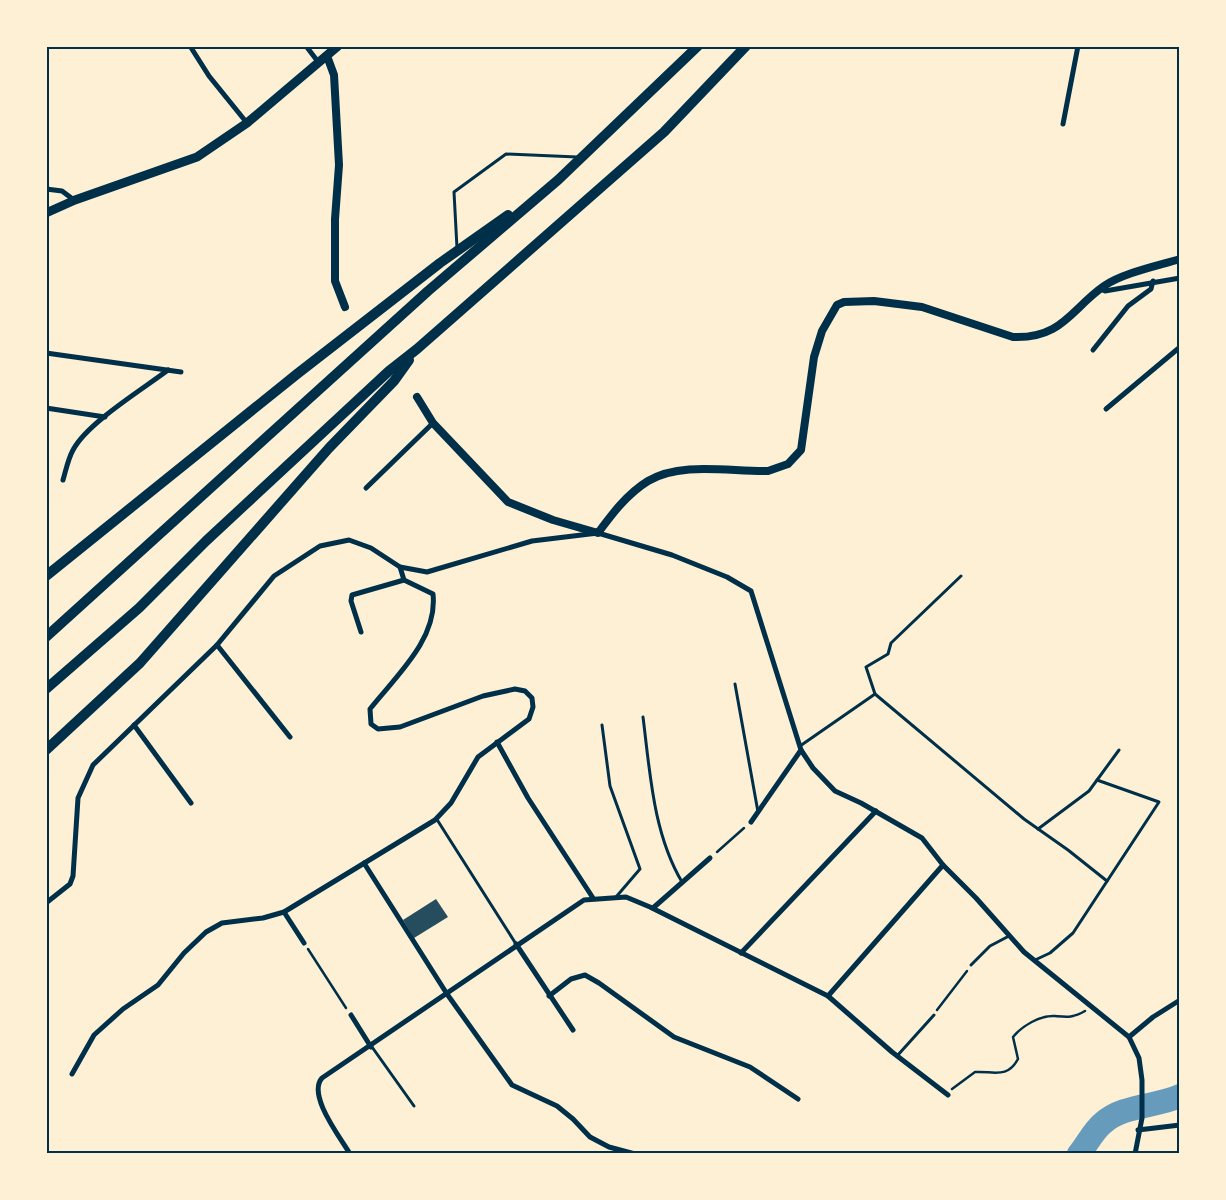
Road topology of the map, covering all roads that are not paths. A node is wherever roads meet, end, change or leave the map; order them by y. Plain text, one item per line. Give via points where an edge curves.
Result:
1 (190, 46) edge
2 (306, 46) edge
3 (338, 46) edge
4 (698, 46) edge
5 (746, 46) edge
6 (1078, 46) edge
7 (328, 56) junction
8 (318, 63) junction
9 (247, 123) junction
10 (1063, 124) dead end
11 (582, 157) junction
12 (558, 180) junction
13 (46, 189) edge
14 (75, 200) junction
15 (46, 214) edge
16 (457, 251) junction
17 (1180, 259) edge
18 (1180, 278) edge
19 (1153, 281) junction
20 (1100, 289) junction
21 (344, 307) dead end
22 (1180, 347) edge
23 (417, 349) junction
24 (1093, 350) dead end
25 (46, 353) edge
26 (168, 370) junction
27 (181, 372) dead end
28 (417, 398) dead end
29 (46, 408) edge
30 (1106, 409) dead end
31 (105, 417) junction
32 (433, 423) junction
33 (63, 480) dead end
34 (366, 488) dead end
35 (598, 533) junction
36 (400, 566) junction
37 (46, 576) edge
38 (961, 576) dead end
39 (404, 580) junction
40 (361, 632) dead end
41 (46, 637) edge
42 (217, 645) junction
43 (735, 684) dead end
44 (46, 689) edge
45 (874, 694) junction
46 (643, 717) dead end
47 (134, 725) junction
48 (602, 725) dead end
49 (290, 737) dead end
50 (497, 742) junction
51 (800, 748) junction
52 (46, 750) edge
53 (1119, 750) dead end
54 (1097, 780) junction
55 (191, 803) dead end
56 (876, 811) junction
57 (758, 812) junction
58 (436, 818) junction
59 (750, 822) road end
60 (1038, 829) junction
61 (710, 858) road end
62 (364, 863) junction
63 (943, 865) junction
64 (1107, 881) junction
65 (683, 882) junction
66 (616, 897) junction
67 (593, 898) junction
68 (46, 903) edge
69 (653, 908) junction
70 (284, 912) junction
71 (1010, 936) junction
72 (304, 944) road end
73 (516, 944) junction
74 (741, 953) junction
75 (1034, 960) junction
76 (971, 965) road end
77 (447, 994) junction
78 (549, 996) junction
79 (828, 996) junction
80 (1180, 1000) edge
81 (351, 1015) road end
82 (934, 1015) road end
83 (573, 1030) dead end
84 (1129, 1037) junction
85 (371, 1047) junction
86 (897, 1056) junction
87 (72, 1074) dead end
88 (948, 1095) road end
89 (798, 1099) dead end
90 (414, 1106) dead end
91 (1180, 1125) edge
92 (1138, 1130) junction
93 (350, 1154) edge
94 (635, 1154) edge
95 (1135, 1154) edge

1 - 9 street via 209,76
2 - 8 street
3 - 7 main road
4 - 11 highway
5 - 23 highway via 664,132
6 - 10 street
7 - 8 main road
7 - 21 street via 334,75 339,164 335,281
8 - 9 main road
9 - 14 main road via 198,157
11 - 12 highway
11 - 16 lane via 506,154 454,192
12 - 16 highway
12 - 41 highway via 428,291
13 - 14 street via 62,192
14 - 15 main road
16 - 37 highway via 297,374
17 - 20 street
18 - 19 street
19 - 20 street via 1105,291
19 - 24 street via 1151,289 1128,306
20 - 35 street via 1063,323 1039,334 1022,337 1013,337 922,307 874,301 837,305 818,343 802,446 791,461 768,472 690,470 649,480 632,493
22 - 30 street
23 - 44 highway via 315,438 139,608
23 - 52 highway via 394,381 329,448 140,663
25 - 26 street
26 - 27 street
26 - 31 street
28 - 32 street
29 - 31 street
31 - 33 street via 73,450
32 - 34 street
32 - 35 street via 508,502
35 - 36 street via 532,541 427,572
35 - 51 street via 672,555 727,577 751,591
36 - 39 street
36 - 42 street via 372,548 349,540 320,546 274,576
38 - 45 lane via 891,643 888,654 866,667
39 - 40 street via 352,595
39 - 50 street via 433,594 435,609 418,651 370,709 371,724 378,729 400,727 483,696 514,689 525,691 532,698 529,719
42 - 47 street
42 - 49 street
43 - 57 lane
45 - 51 lane
45 - 60 lane
46 - 65 lane via 662,838
47 - 55 street
47 - 68 street via 93,765 78,798 73,876 70,884
48 - 66 lane via 610,786 640,868
50 - 58 street via 478,757 451,803
50 - 67 street via 528,798
51 - 56 street via 835,792
51 - 57 street
53 - 54 lane
54 - 60 lane via 1089,791
54 - 64 lane via 1159,802
56 - 63 street via 922,838
56 - 74 street
57 - 59 street
58 - 62 street
58 - 73 lane
60 - 64 lane
61 - 65 street
62 - 70 street
62 - 77 street
63 - 71 street
63 - 79 street
64 - 75 lane via 1073,933 1050,954
65 - 69 street
66 - 67 street
66 - 69 street via 626,897
67 - 73 street via 571,908
69 - 74 street
70 - 72 street
70 - 87 street via 222,923 206,932 158,985 123,1009 94,1035
71 - 75 street
71 - 76 lane via 990,946
73 - 77 street
73 - 78 street
74 - 79 street
75 - 84 street
77 - 85 street
77 - 94 street via 512,1085 558,1106 590,1137
78 - 83 street
78 - 89 street via 571,979 585,975 674,1037 750,1067
79 - 86 street
80 - 84 street via 1153,1016
81 - 85 street
82 - 86 lane
84 - 92 street via 1139,1058 1142,1118
85 - 90 lane
85 - 93 street via 318,1083 317,1096
86 - 88 street
91 - 92 street
92 - 95 street

